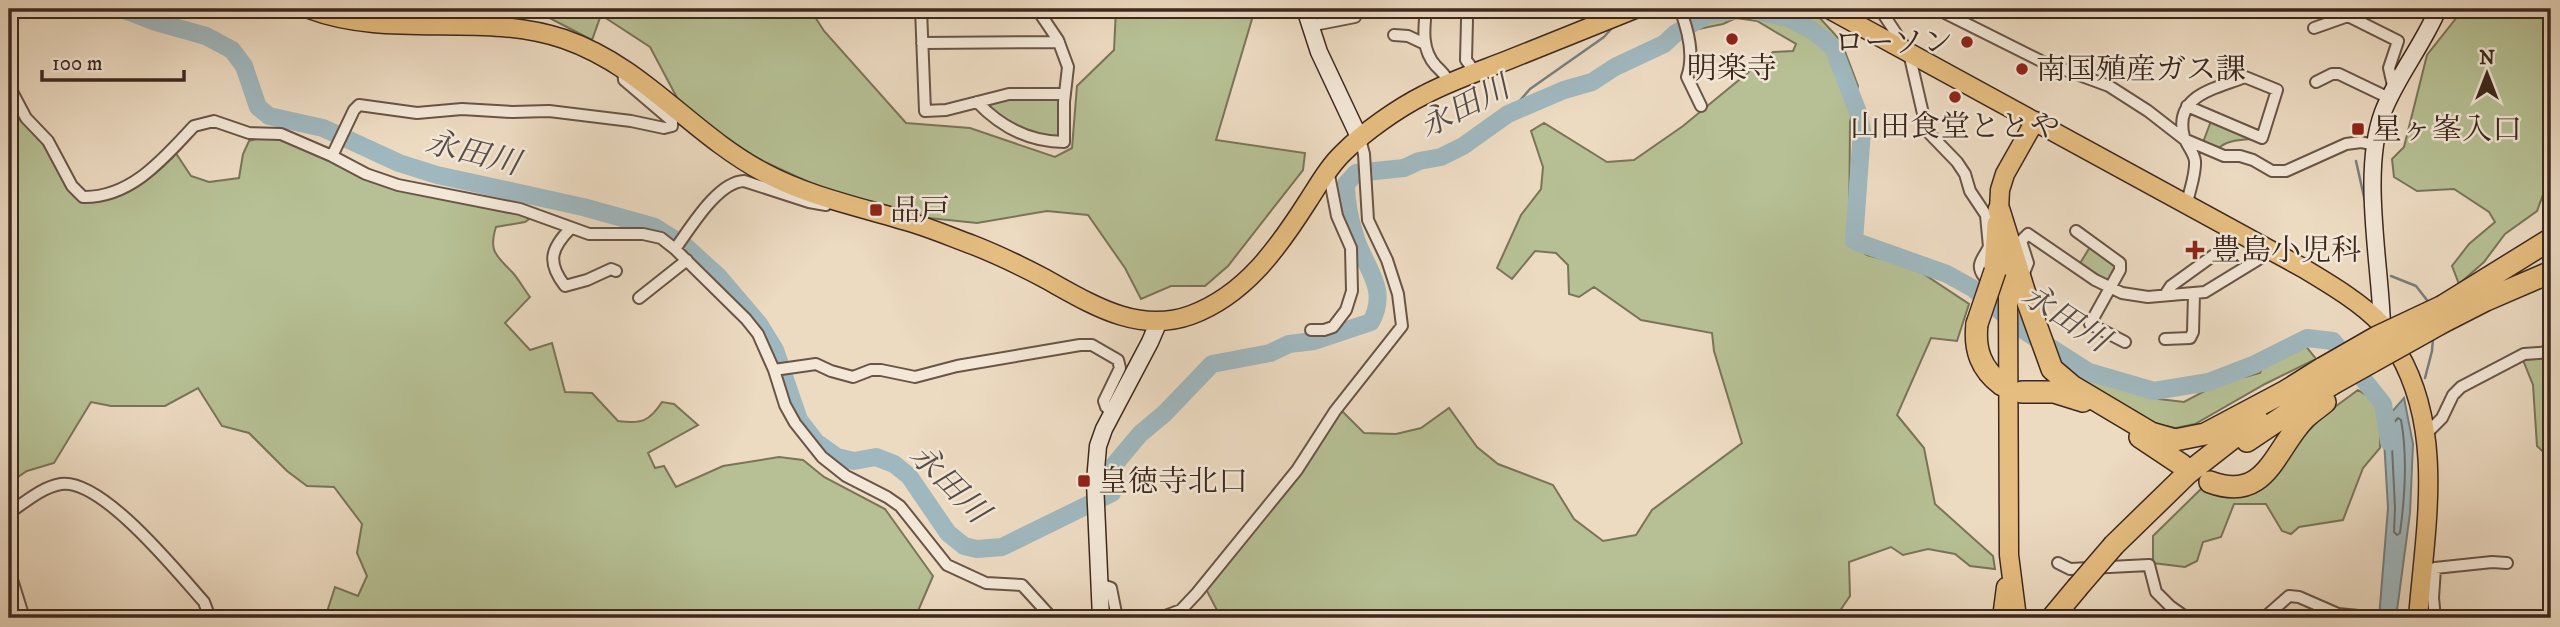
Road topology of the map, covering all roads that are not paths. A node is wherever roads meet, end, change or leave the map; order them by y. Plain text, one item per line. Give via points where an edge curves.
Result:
1 (309, 9) edge
2 (921, 9) edge
3 (1037, 9) edge
4 (1306, 9) edge
5 (1354, 9) edge
6 (1426, 9) edge
7 (1635, 9) edge
8 (1829, 9) edge
9 (1880, 9) edge
10 (1937, 9) edge
11 (2438, 9) edge
12 (1609, 12) edge
13 (1682, 14) edge
14 (1467, 20) dead end
15 (1309, 26) junction
16 (2314, 28) dead end
17 (1394, 35) dead end
18 (1059, 42) junction
19 (922, 43) junction
20 (1425, 44) junction
21 (1909, 52) junction
22 (622, 66) junction
23 (1476, 73) junction
24 (2316, 82) dead end
25 (1450, 84) junction
26 (9, 86) edge
27 (1064, 94) junction
28 (2392, 94) junction
29 (977, 102) junction
30 (1701, 106) dead end
31 (2187, 106) junction
32 (2035, 121) junction
33 (2184, 139) junction
34 (2374, 145) junction
35 (1362, 147) junction
36 (333, 154) junction
37 (1328, 170) junction
38 (834, 200) junction
39 (2187, 204) junction
40 (1999, 210) junction
41 (571, 228) junction
42 (2235, 230) junction
43 (2076, 231) dead end
44 (2551, 239) edge
45 (677, 247) junction
46 (2272, 251) junction
47 (687, 260) junction
48 (616, 271) dead end
49 (2551, 272) edge
50 (2024, 273) dead end
51 (1990, 275) junction
52 (2110, 287) junction
53 (2482, 293) junction
54 (2194, 294) junction
55 (2165, 295) junction
56 (639, 298) dead end
57 (2017, 298) junction
58 (1159, 321) junction
59 (2382, 325) junction
60 (1311, 330) dead end
61 (2165, 339) dead end
62 (2125, 341) dead end
63 (2551, 352) edge
64 (777, 369) junction
65 (2329, 379) junction
66 (1117, 407) junction
67 (2427, 433) junction
68 (2182, 465) dead end
69 (2210, 482) dead end
70 (9, 513) edge
71 (2009, 555) junction
72 (2058, 563) dead end
73 (2507, 563) dead end
74 (9, 570) edge
75 (1100, 584) junction
76 (2084, 589) junction
77 (13, 600) edge
78 (2361, 617) edge
79 (24, 618) edge
80 (210, 618) edge
81 (1052, 618) edge
82 (1101, 618) edge
83 (1117, 618) edge
84 (1160, 618) edge
85 (2002, 618) edge
86 (2017, 618) edge
87 (2052, 618) edge
88 (2069, 618) edge
89 (2187, 618) edge
90 (2264, 618) edge
91 (2379, 618) edge
92 (2418, 618) edge
93 (2435, 618) edge

1 - 22 main road via 377,24 525,29 574,43
2 - 19 street
3 - 18 street
4 - 15 street
5 - 15 street via 1355,17
6 - 20 street
7 - 12 main road
8 - 21 main road
9 - 21 street
10 - 33 street via 2041,61 2109,86
11 - 28 street
12 - 23 main road
13 - 30 street via 1689,41 1687,77
14 - 23 street via 1466,60
15 - 35 street
16 - 28 street via 2348,16 2398,41 2389,68
17 - 20 street
18 - 19 street
18 - 27 street via 1069,75
19 - 29 street via 925,111
20 - 25 street
21 - 32 main road
21 - 51 street via 1927,131 1957,162 1986,215 1989,247 1979,270
22 - 36 street via 624,80 672,121 672,126 550,111 417,113 359,105
22 - 38 main road via 730,152 766,174
23 - 25 main road
24 - 28 street via 2339,74
25 - 35 main road via 1423,95
26 - 36 street via 26,118 48,141 83,197 115,192 134,183 194,126 204,122 290,137
27 - 29 street via 1009,94
27 - 29 street via 1064,142 1014,132
28 - 34 street
31 - 31 street via 2195,97 2245,77 2277,90 2262,138
31 - 33 street via 2181,118
32 - 39 main road
32 - 40 main road via 2005,174
33 - 34 street via 2224,156 2253,160 2273,171 2286,171 2346,144
33 - 39 street via 2195,164
34 - 59 street via 2372,181
35 - 37 main road via 1344,152
35 - 84 street via 1368,220 1398,294 1402,326 1335,411 1297,470 1197,593 1181,610
36 - 41 street via 366,174 398,185 520,209
37 - 58 main road via 1282,239 1243,285 1207,308
37 - 60 street via 1337,216 1352,248 1352,291 1346,310 1333,327
38 - 45 street via 829,205 809,202 733,182 702,211
38 - 58 main road via 999,255 1102,310
39 - 42 main road
40 - 51 highway
40 - 57 highway
41 - 45 street via 589,234 643,234
41 - 48 street via 554,252 553,269 565,286
42 - 46 main road
42 - 55 street via 2225,247
43 - 52 street via 2120,263
44 - 53 highway
45 - 47 street
46 - 54 street via 2225,281
46 - 59 main road via 2331,285
47 - 56 street
47 - 64 street via 746,318
49 - 53 highway
50 - 52 street via 2028,263 2021,241 2028,234
51 - 68 highway, bridge via 1976,345 1987,372 2012,389 2078,397
52 - 55 street via 2148,297
52 - 62 street via 2090,324
53 - 65 highway, bridge
54 - 55 street
54 - 61 street via 2190,338
57 - 65 highway via 2052,369 2151,433 2175,440 2205,435 2276,397
57 - 71 main road via 2008,335
58 - 66 street
59 - 67 main road via 2411,378
63 - 67 street via 2524,354 2461,387
64 - 66 street via 816,364 853,377 871,370 915,377 1092,345 1118,360 1120,368 1104,401 1106,407
64 - 81 street via 785,405 822,457 900,506 947,565 986,583 1022,585
65 - 69 highway via 2270,468 2255,481 2238,488
65 - 76 highway via 2121,547
66 - 75 street via 1098,446 1095,482
67 - 92 main road via 2429,485
70 - 80 street via 51,486 78,486 121,512 205,602
71 - 85 main road
71 - 86 main road
72 - 89 street via 2070,569 2149,565 2156,592
73 - 93 street via 2435,568
74 - 77 street
75 - 82 street
75 - 83 street via 1111,588
76 - 87 highway
76 - 88 highway
77 - 79 street
78 - 90 street via 2338,614 2289,596
78 - 91 street

